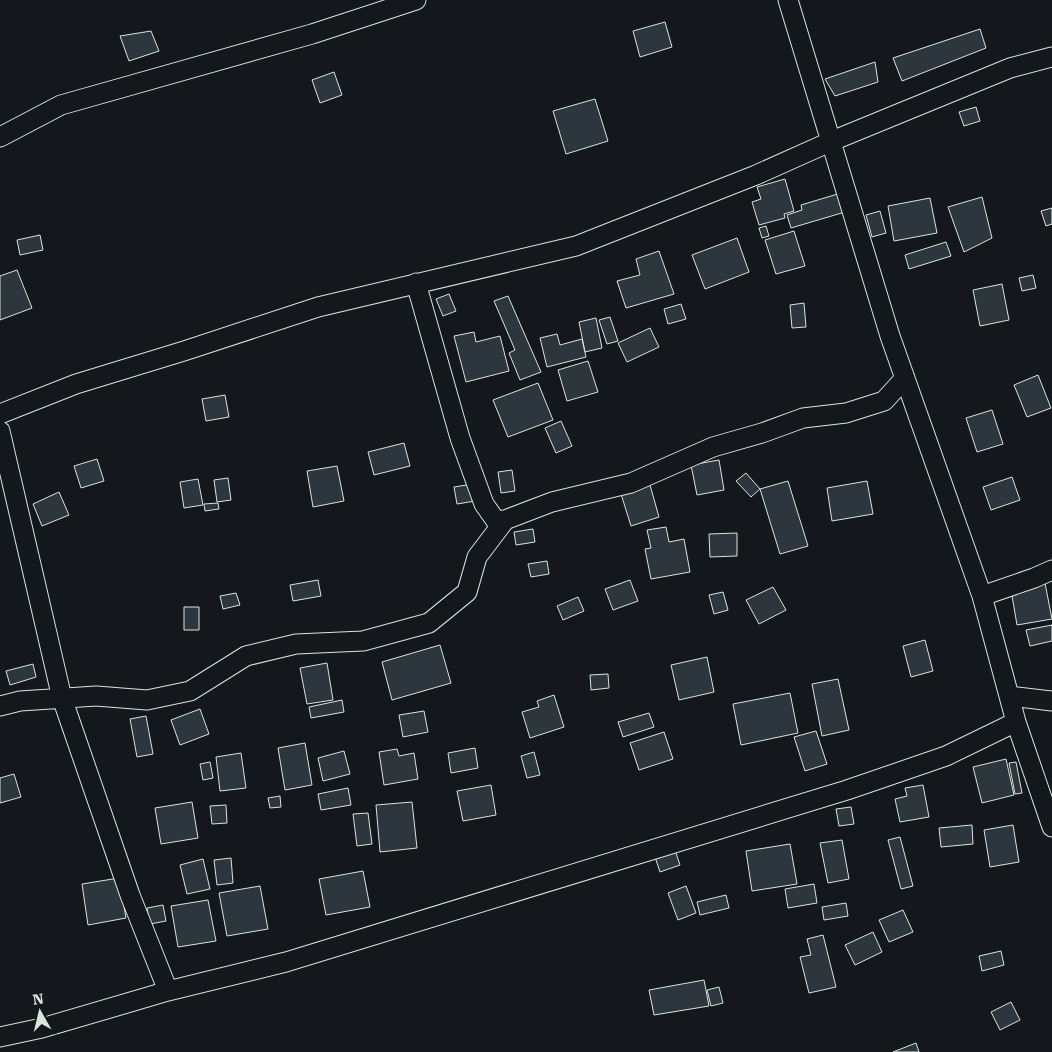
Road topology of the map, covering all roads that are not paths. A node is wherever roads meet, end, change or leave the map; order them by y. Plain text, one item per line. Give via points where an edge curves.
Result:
1 (416, 0) edge
2 (788, 0) edge
3 (1052, 57) edge
4 (0, 137) edge
5 (832, 141) junction
6 (416, 283) junction
7 (905, 378) junction
8 (0, 414) edge
9 (0, 430) edge
10 (505, 520) junction
11 (1052, 570) edge
12 (982, 596) junction
13 (1010, 696) junction
14 (62, 698) junction
15 (1052, 701) edge
16 (0, 706) edge
17 (1016, 722) junction
18 (1052, 826) edge
19 (168, 992) junction
20 (0, 1037) edge

1 - 4 street via 312,34 61,105
2 - 5 street
3 - 5 street via 1010,68
5 - 6 street via 756,175 576,246
5 - 7 street
6 - 8 street via 318,307 76,384
6 - 10 street via 460,438 484,504 496,521
7 - 10 street via 884,401 846,413 803,418 713,447 630,483 552,502
7 - 12 street
9 - 14 street
10 - 14 street via 477,557 468,592 429,623 363,641 296,644 246,656 190,691 147,700 96,696
11 - 12 street
12 - 13 street
13 - 15 street
13 - 17 street
14 - 16 street
14 - 19 street via 130,895
17 - 18 street
17 - 19 street via 946,756 847,790 286,962
19 - 20 street

